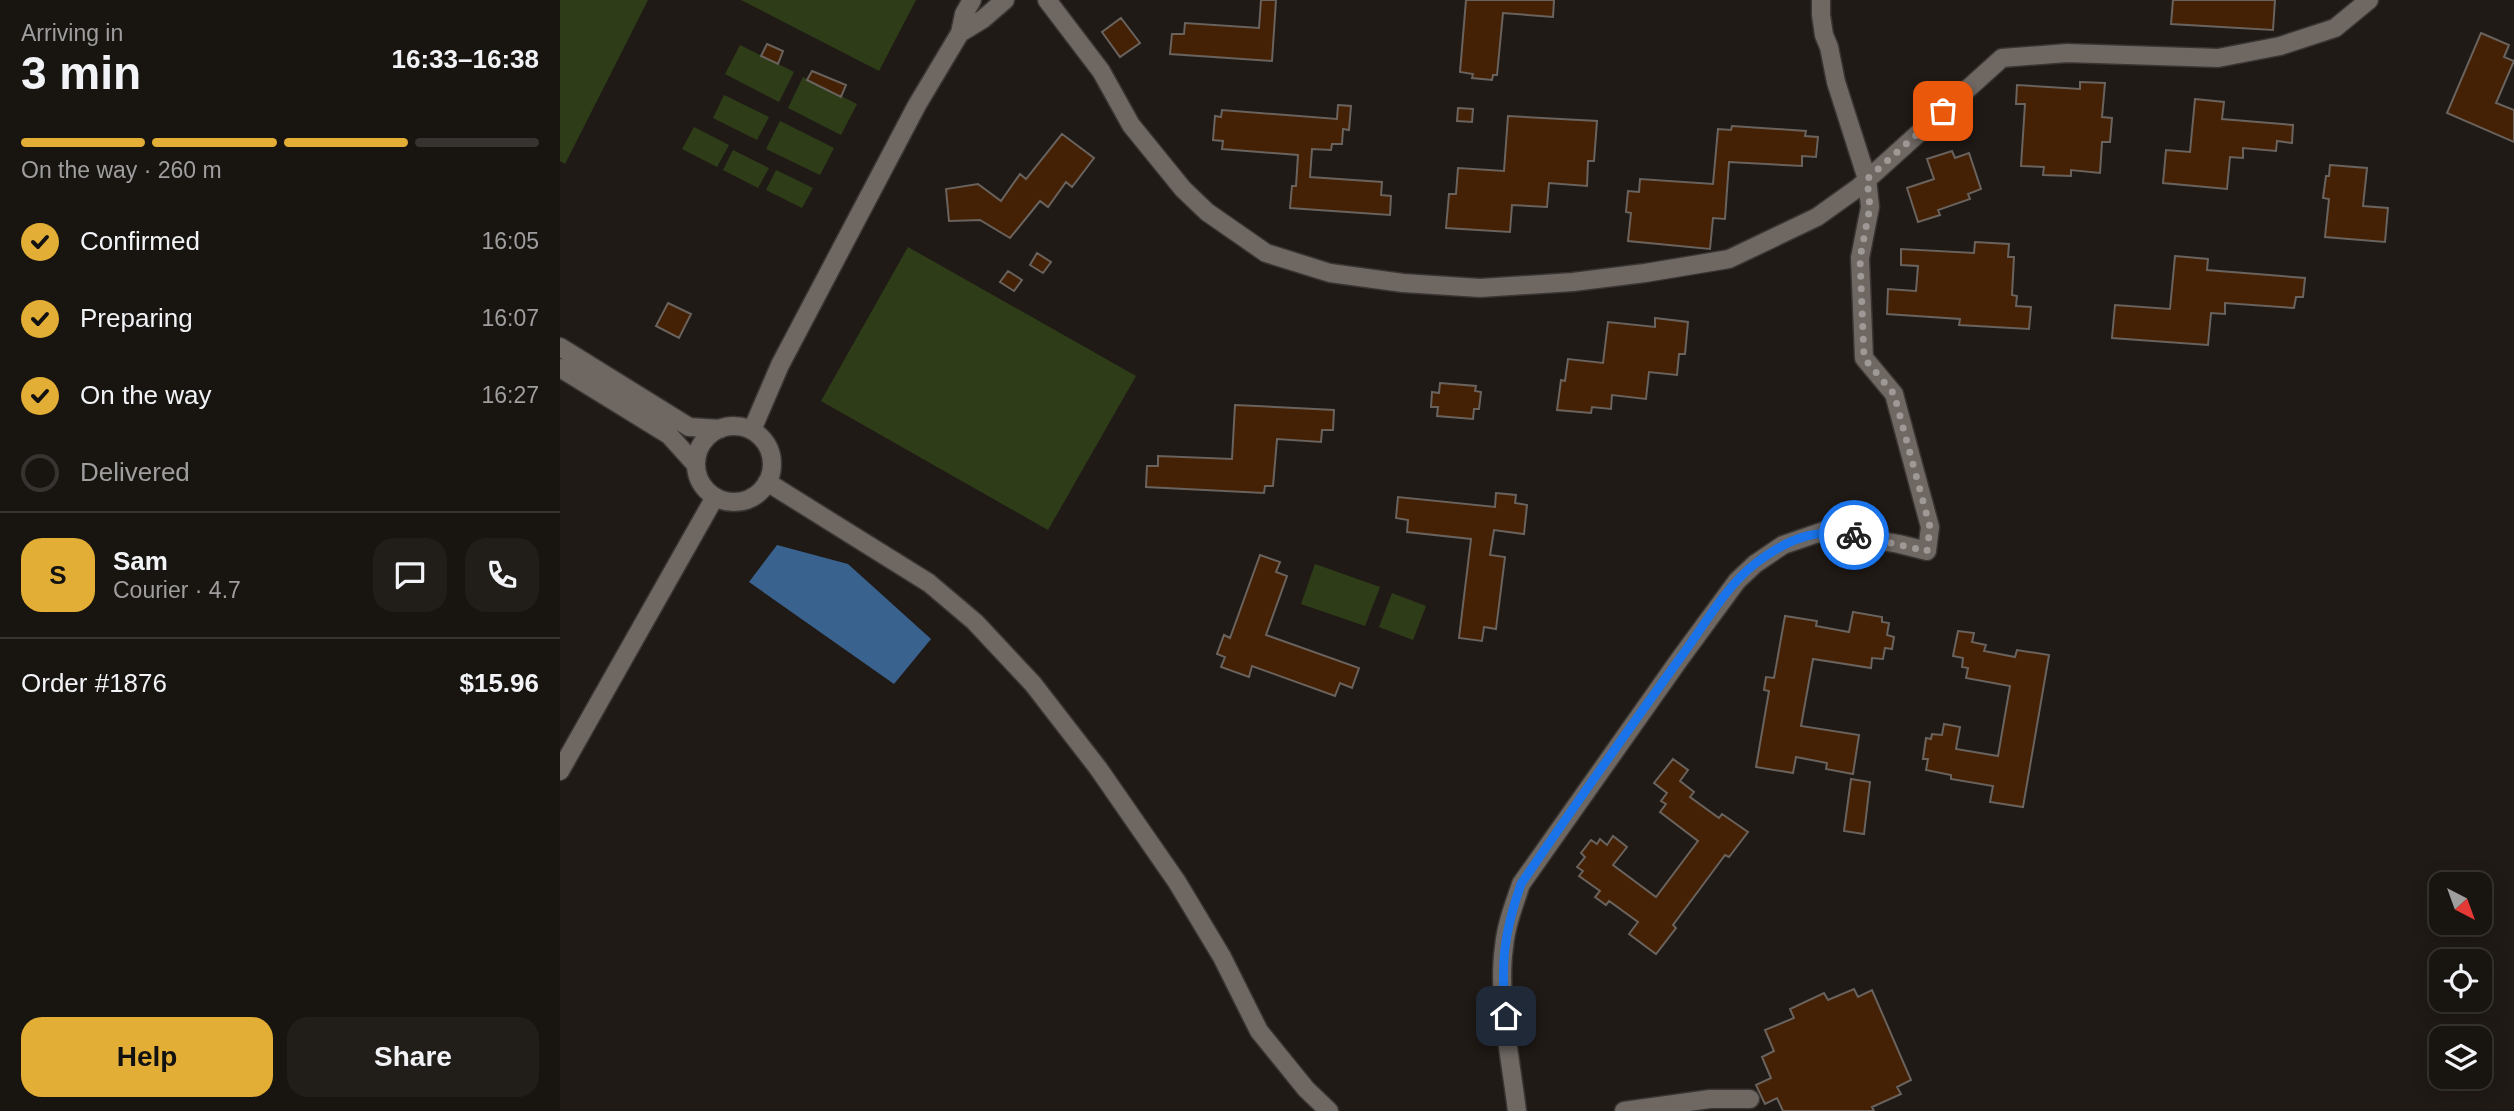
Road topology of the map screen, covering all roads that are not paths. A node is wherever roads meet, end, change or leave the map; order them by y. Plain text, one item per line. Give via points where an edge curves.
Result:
1 (972, 0) edge
2 (1005, 0) edge
3 (1046, 0) edge
4 (1821, 0) edge
5 (2369, 0) edge
6 (960, 33) junction
7 (1867, 179) junction
8 (560, 347) edge
9 (560, 368) edge
10 (720, 429) junction
11 (752, 430) junction
12 (696, 465) junction
13 (767, 482) junction
14 (715, 497) junction
15 (560, 771) edge
16 (1750, 1099) dead end
17 (1329, 1111) edge
18 (1517, 1111) edge
19 (1625, 1111) edge

1 - 6 street
2 - 6 street
3 - 7 street via 1101,71 1131,125 1182,189 1266,253 1330,274 1480,288 1573,282 1729,259 1817,217
4 - 7 street via 1836,82
5 - 7 street via 2335,28 2280,46 2218,58 2067,53 2002,58
6 - 11 street via 786,354
7 - 18 street via 1870,207 1860,258 1864,358 1894,394 1930,527 1927,551 1824,531 1783,545 1737,580 1521,884 1510,915 1503,960
8 - 10 street via 690,427
9 - 12 street via 669,435
10 - 11 street
10 - 12 street via 700,447
11 - 13 street via 768,447 771,471
12 - 14 street via 698,478
13 - 14 street via 760,492 738,502
13 - 17 street via 929,583 975,622 1033,684 1177,882 1259,1031
14 - 15 street
16 - 19 street via 1710,1099

